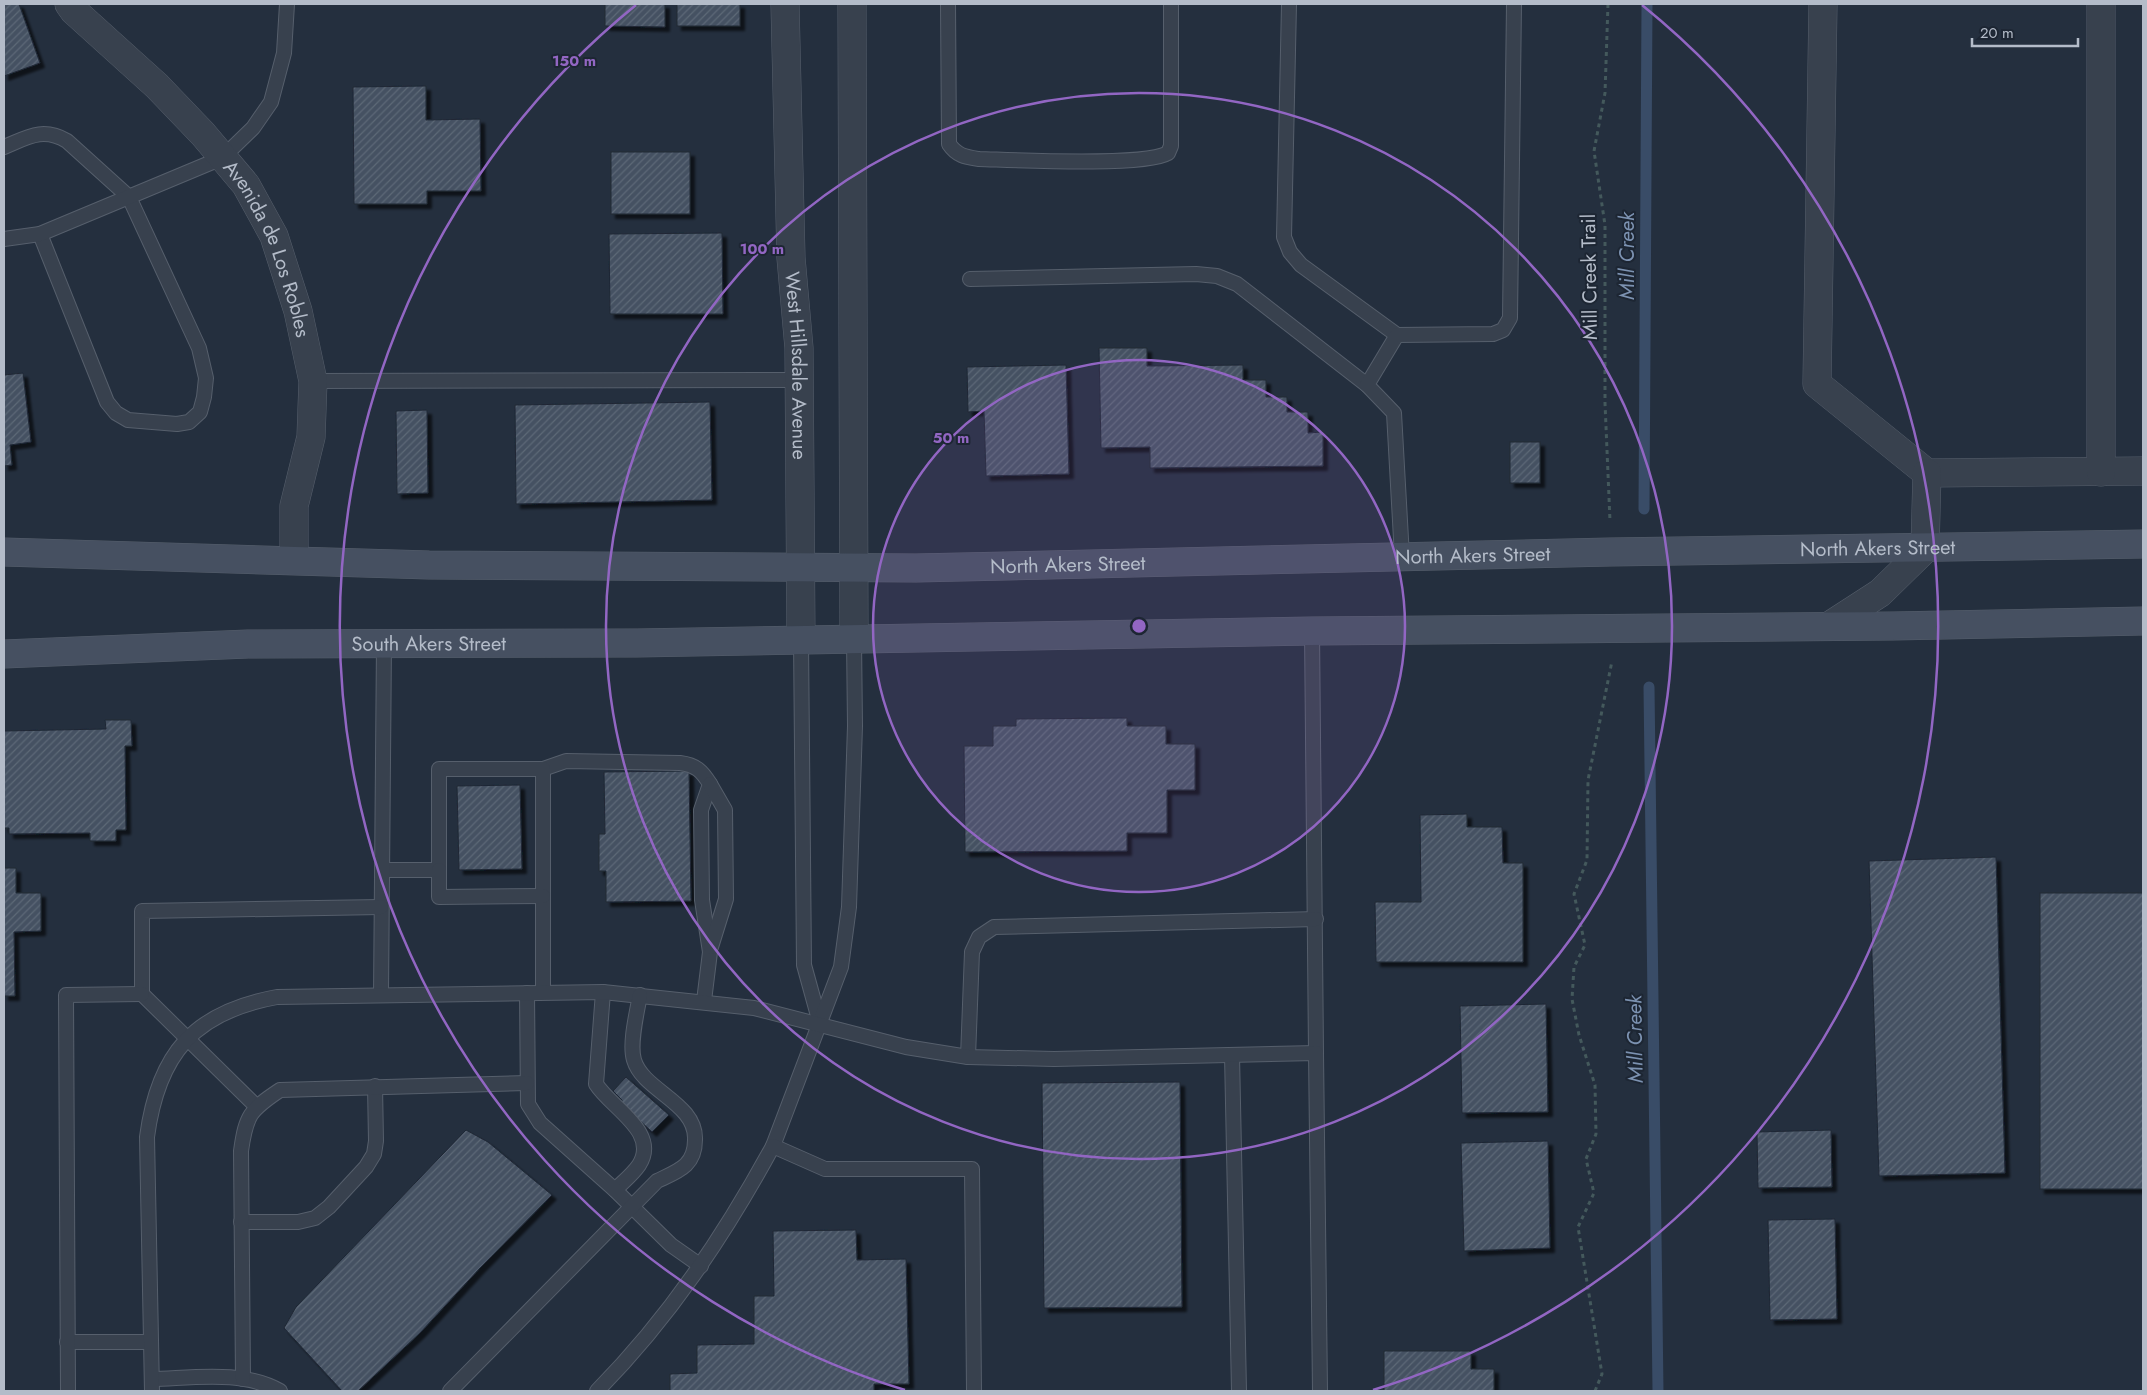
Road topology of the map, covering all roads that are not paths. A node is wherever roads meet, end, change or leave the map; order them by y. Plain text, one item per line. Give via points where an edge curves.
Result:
1 (69, 4) edge
2 (287, 4) edge
3 (785, 4) edge
4 (852, 4) edge
5 (948, 4) edge
6 (1171, 4) edge
7 (1289, 4) edge
8 (1514, 4) edge
9 (1823, 4) edge
10 (2101, 4) edge
11 (4, 147) edge
12 (222, 158) junction
13 (129, 197) junction
14 (40, 234) junction
15 (4, 239) edge
16 (970, 279) dead end
17 (1397, 335) junction
18 (799, 380) junction
19 (313, 381) junction
20 (1367, 385) junction
21 (2143, 471) edge
22 (2101, 472) junction
23 (1927, 473) junction
24 (2143, 544) edge
25 (1925, 549) junction
26 (4, 552) edge
27 (1402, 556) junction
28 (294, 560) junction
29 (801, 568) junction
30 (853, 568) junction
31 (2143, 621) edge
32 (1829, 626) junction
33 (1312, 631) junction
34 (854, 639) junction
35 (801, 640) junction
36 (384, 643) junction
37 (4, 654) edge
38 (543, 769) junction
39 (710, 784) junction
40 (382, 870) junction
41 (439, 870) junction
42 (543, 896) junction
43 (381, 907) junction
44 (1316, 919) junction
45 (710, 952) junction
46 (543, 992) junction
47 (604, 992) junction
48 (527, 993) junction
49 (142, 994) junction
50 (381, 995) junction
51 (640, 995) junction
52 (704, 1001) junction
53 (820, 1023) junction
54 (186, 1039) junction
55 (1316, 1054) junction
56 (1232, 1055) junction
57 (968, 1057) junction
58 (527, 1083) junction
59 (375, 1086) junction
60 (256, 1106) junction
61 (772, 1146) junction
62 (615, 1190) junction
63 (631, 1207) junction
64 (241, 1222) junction
65 (701, 1266) junction
66 (67, 1342) junction
67 (151, 1342) junction
68 (243, 1379) junction
69 (152, 1385) edge
70 (68, 1391) edge
71 (280, 1391) edge
72 (450, 1391) edge
73 (597, 1391) edge
74 (974, 1391) edge
75 (1239, 1391) edge
76 (1320, 1391) edge

1 - 12 street, Avenida de Los Robles via 157,86
2 - 12 lane via 284,53 271,102 253,128
3 - 18 street, West Hillsdale Avenue via 791,248
4 - 30 street
5 - 6 lane via 949,144 965,157 1062,161 1152,159 1168,153 1171,146
7 - 17 lane via 1284,237 1290,252 1301,265
8 - 17 lane via 1510,318 1503,330 1493,334
9 - 23 street via 1817,384
10 - 22 street
11 - 13 lane via 31,136 56,135 67,141
12 - 13 lane
12 - 19 street, Avenida de Los Robles via 246,185 274,236 298,311
13 - 14 lane
13 - 14 lane via 199,348 206,378 204,397 200,412 189,422 128,420 116,414 107,402
14 - 15 lane
16 - 20 lane via 1217,276 1237,284
17 - 20 lane
18 - 19 lane
18 - 29 street, West Hillsdale Avenue
19 - 28 street, Avenida de Los Robles via 312,437 294,506
20 - 27 lane via 1394,412
21 - 22 street
22 - 23 street
23 - 25 street
24 - 25 main road, North Akers Street
25 - 27 main road, North Akers Street
25 - 32 street via 1880,593
26 - 28 main road
27 - 30 main road, North Akers Street
28 - 29 main road via 429,565
29 - 30 main road, North Akers Street
29 - 35 street, West Hillsdale Avenue
30 - 34 street
31 - 32 main road
32 - 33 main road
33 - 34 main road
33 - 44 lane
34 - 35 main road, South Akers Street
34 - 53 lane via 855,726 849,907 840,967
35 - 36 main road, South Akers Street
35 - 53 lane via 804,964
36 - 37 main road, South Akers Street via 248,644
36 - 40 lane
38 - 39 lane via 566,761 692,764 701,770
38 - 41 lane via 439,769
38 - 42 lane
39 - 45 lane via 701,810 702,900
39 - 45 lane via 725,810 726,899
40 - 41 lane
40 - 43 lane
41 - 42 lane via 439,897
42 - 46 lane
43 - 49 lane via 142,911
43 - 50 lane
44 - 55 lane
44 - 57 lane via 994,927 979,937 972,952
45 - 52 lane
46 - 47 lane
46 - 48 lane
47 - 51 lane
47 - 62 lane via 596,1084 638,1129 644,1139 645,1152 639,1165
48 - 50 lane
48 - 58 lane
49 - 54 lane
49 - 66 lane via 66,995
50 - 54 lane via 257,1000 209,1020
51 - 52 lane
51 - 63 lane via 634,1060 641,1072 689,1117 696,1132 695,1151 687,1164 657,1181
52 - 53 lane
53 - 57 lane via 906,1047
53 - 61 lane
54 - 60 lane
54 - 67 lane via 168,1063 150,1114 147,1137
55 - 56 lane
55 - 76 lane
56 - 57 lane via 1054,1059
56 - 75 lane
58 - 59 lane
58 - 62 lane via 528,1104 540,1123
59 - 60 lane via 280,1090
59 - 64 lane via 374,1154 329,1206 315,1218 298,1222
60 - 64 lane via 244,1127 240,1151
61 - 65 lane via 741,1206
61 - 74 lane via 825,1169 972,1169
62 - 63 lane
63 - 65 lane via 671,1245
63 - 72 lane
64 - 68 lane
65 - 73 lane via 635,1352
66 - 67 lane
66 - 70 lane
67 - 69 lane
68 - 69 lane
68 - 71 lane via 266,1383

